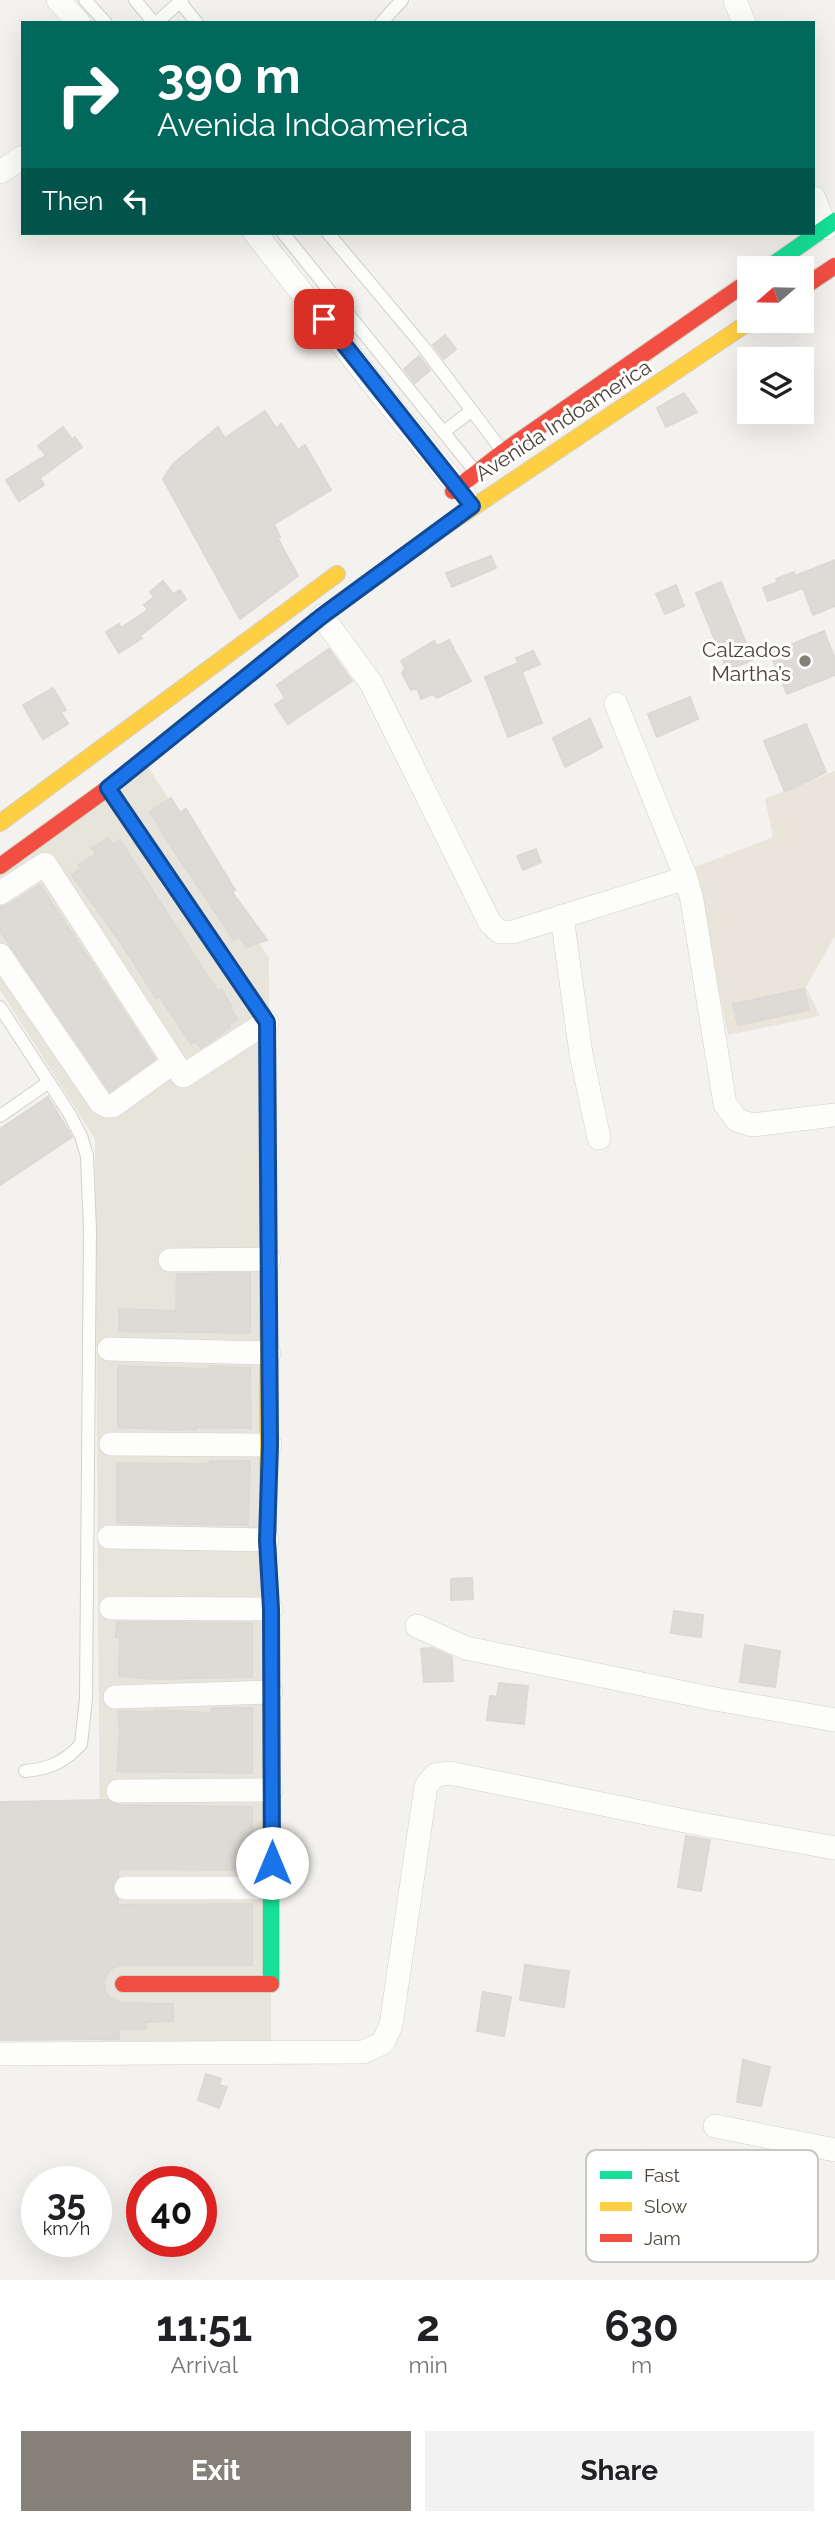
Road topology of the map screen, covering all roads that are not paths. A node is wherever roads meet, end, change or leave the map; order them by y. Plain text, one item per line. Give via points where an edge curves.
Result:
1 (58, 0) edge
2 (85, 0) edge
3 (135, 0) edge
4 (402, 0) edge
5 (735, 0) edge
6 (181, 1) edge
7 (77, 21) edge
8 (104, 21) edge
9 (153, 21) edge
10 (157, 21) edge
11 (196, 21) edge
12 (384, 21) edge
13 (743, 21) edge
14 (21, 158) edge
15 (0, 172) edge
16 (815, 200) edge
17 (830, 225) edge
18 (257, 235) edge
19 (286, 235) edge
20 (330, 235) edge
21 (785, 256) edge
22 (835, 265) edge
23 (814, 280) edge
24 (737, 289) edge
25 (737, 330) edge
26 (471, 411) junction
27 (444, 431) junction
28 (503, 453) junction
29 (467, 480) junction
30 (492, 492) junction
31 (437, 502) dead end
32 (472, 506) junction
33 (351, 564) dead end
34 (322, 616) junction
35 (616, 704) dead end
36 (108, 788) junction
37 (0, 823) edge
38 (0, 866) edge
39 (686, 878) junction
40 (0, 892) edge
41 (562, 916) junction
42 (0, 955) edge
43 (0, 1007) edge
44 (267, 1022) junction
45 (174, 1062) junction
46 (49, 1082) junction
47 (835, 1115) edge
48 (0, 1116) edge
49 (599, 1138) dead end
50 (269, 1259) junction
51 (170, 1260) dead end
52 (109, 1349) dead end
53 (269, 1353) junction
54 (111, 1444) dead end
55 (270, 1445) junction
56 (109, 1536) dead end
57 (267, 1540) junction
58 (111, 1608) dead end
59 (271, 1609) junction
60 (417, 1626) dead end
61 (271, 1692) junction
62 (115, 1698) dead end
63 (835, 1720) edge
64 (25, 1771) dead end
65 (271, 1790) junction
66 (118, 1791) dead end
67 (835, 1848) edge
68 (126, 1888) dead end
69 (272, 1888) junction
70 (123, 1984) dead end
71 (0, 2054) edge
72 (715, 2126) dead end
73 (835, 2150) edge

1 - 7 street
2 - 8 lane
3 - 9 lane
4 - 12 lane
5 - 13 street
6 - 10 lane
6 - 11 lane
14 - 15 street
16 - 17 street
17 - 21 main road
18 - 29 street via 382,395
19 - 27 lane
20 - 26 lane
22 - 23 main road
24 - 28 main road, Avenida Indoamerica
25 - 30 main road, Avenida Indoamerica
26 - 27 lane
26 - 28 lane
27 - 29 lane
28 - 29 main road, Avenida Indoamerica
29 - 30 main road
29 - 31 main road, Avenida Indoamerica
29 - 32 street
30 - 32 main road, Avenida Indoamerica
32 - 34 main road, Avenida Indoamerica
33 - 37 main road
34 - 36 main road, Avenida Indoamerica
34 - 41 street via 371,683 490,923 500,932 513,932
35 - 39 street
36 - 38 main road, Avenida Indoamerica
36 - 44 main road
39 - 41 street
39 - 47 street via 725,1104 737,1120 752,1125
40 - 45 street via 45,864
41 - 49 street via 580,1054
42 - 45 street via 101,1103 113,1106
43 - 46 lane
44 - 45 street via 183,1076
44 - 50 main road
46 - 48 lane
46 - 64 lane via 76,1124 87,1157 86,1699 81,1744 51,1767
50 - 51 street
50 - 53 main road
52 - 53 street
53 - 55 main road
54 - 55 street
55 - 57 main road
56 - 57 street
57 - 59 main road
58 - 59 street
59 - 61 main road
60 - 63 street via 466,1648
61 - 62 street
61 - 65 main road
65 - 66 street
65 - 69 main road
67 - 71 street via 450,1773 435,1775 426,1786 391,2025 383,2043 363,2052
68 - 69 street
69 - 70 main road via 271,1985
72 - 73 street

